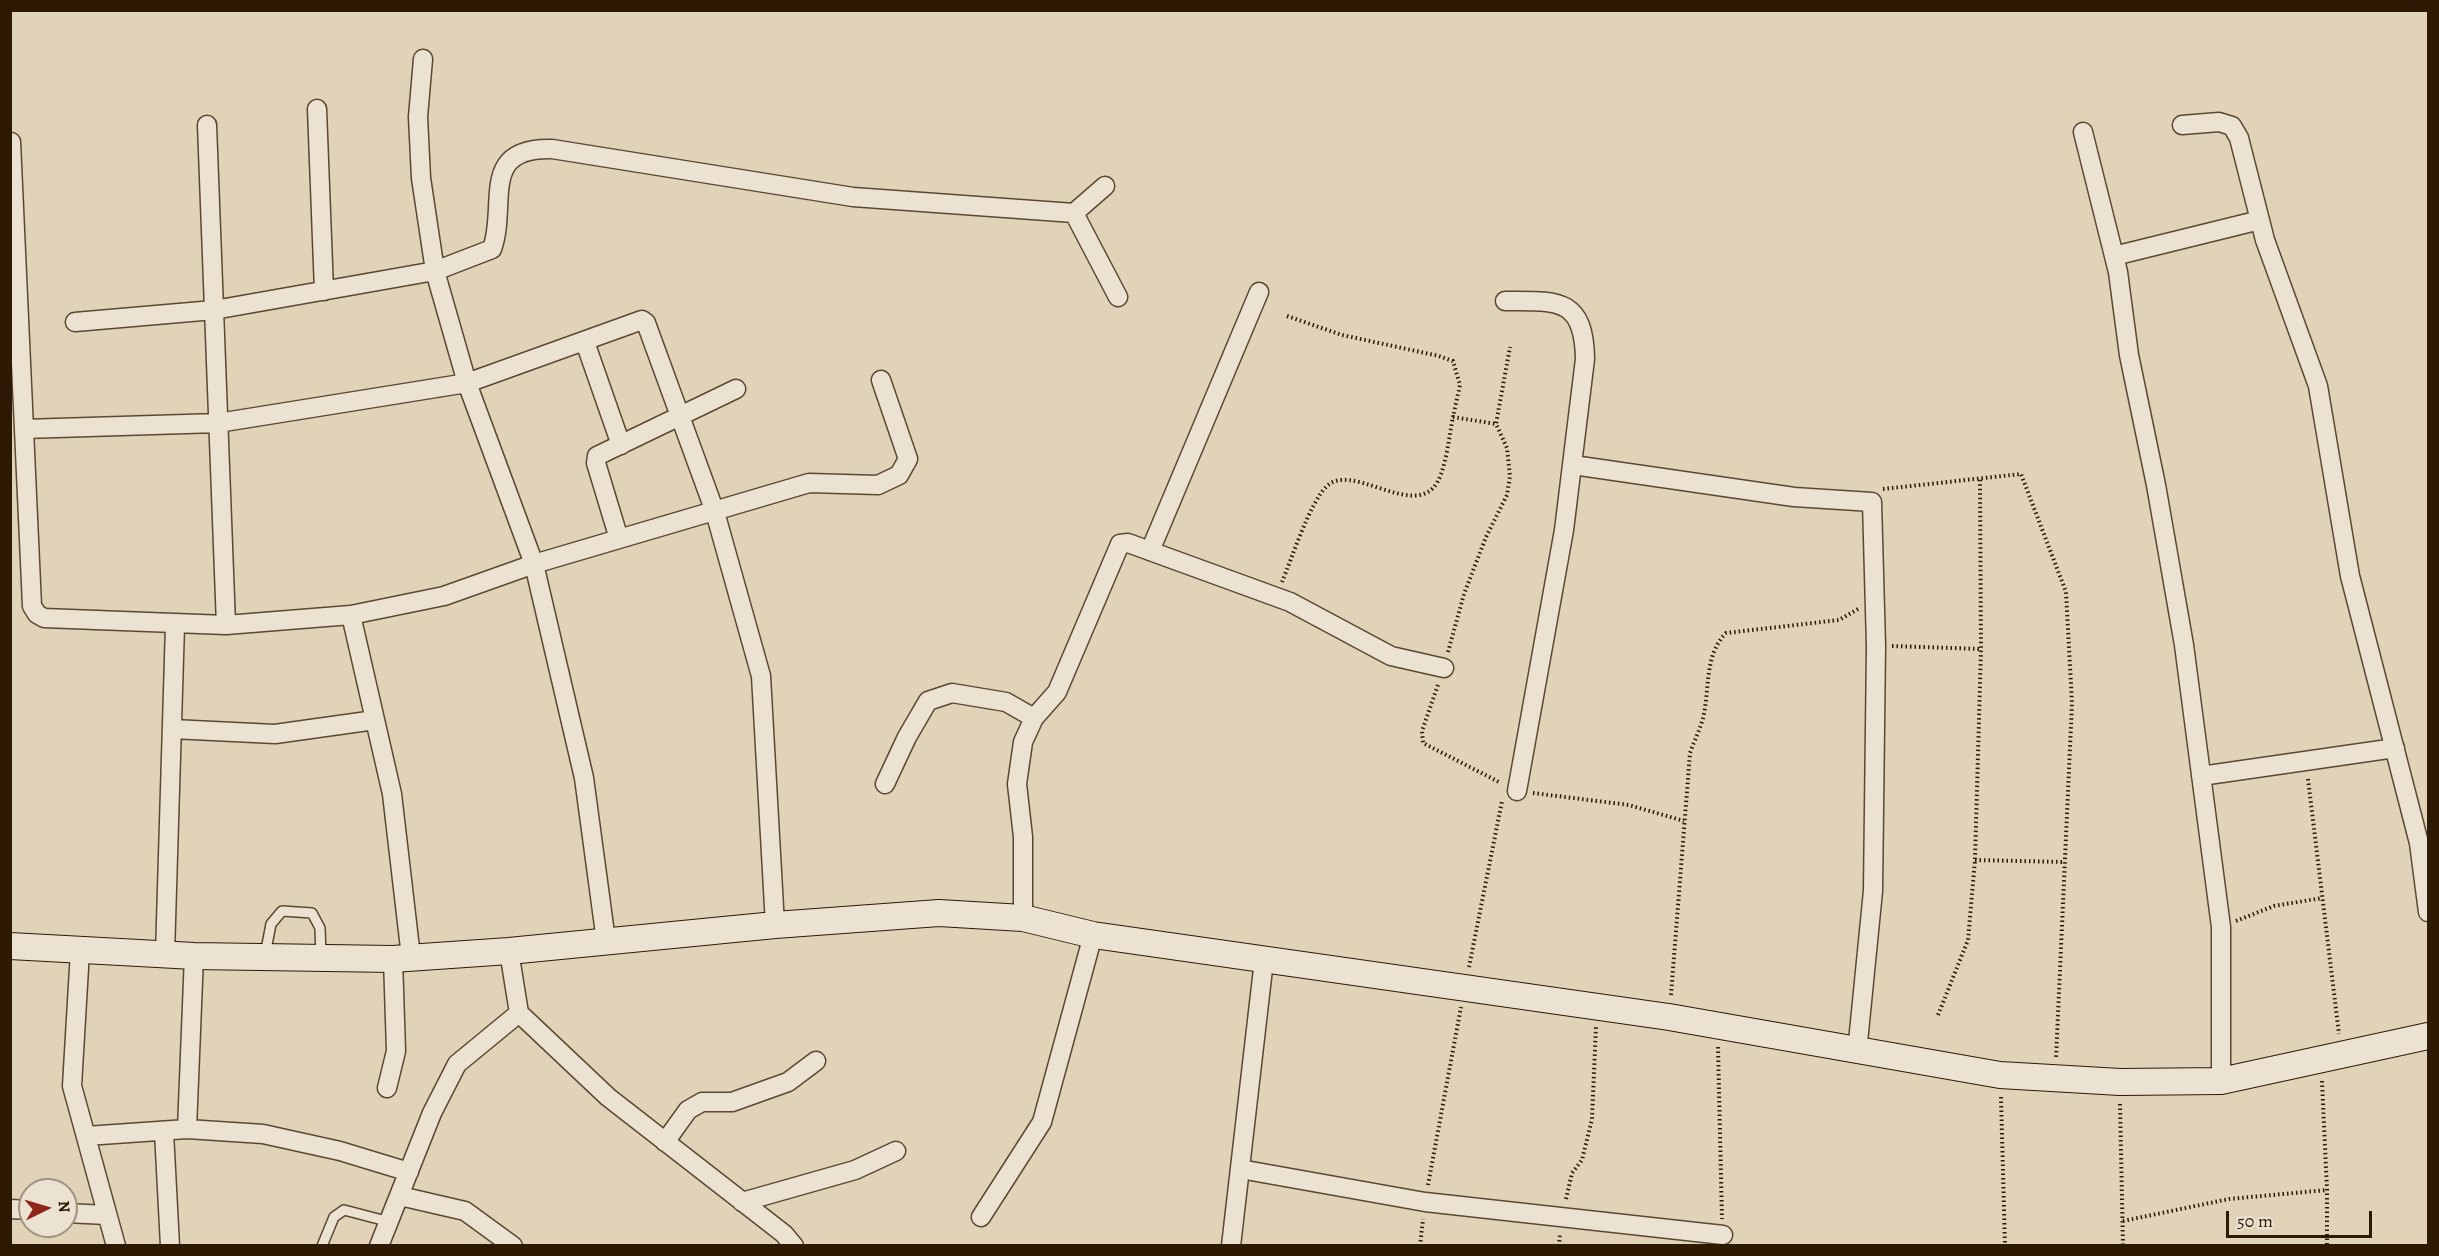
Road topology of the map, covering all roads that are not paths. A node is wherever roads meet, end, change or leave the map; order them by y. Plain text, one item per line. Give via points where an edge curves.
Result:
1 (423, 59) dead end
2 (317, 110) dead end
3 (207, 125) dead end
4 (2182, 125) dead end
5 (2083, 132) dead end
6 (11, 142) edge
7 (1105, 186) dead end
8 (1074, 213) junction
9 (2260, 220) junction
10 (2114, 256) junction
11 (435, 272) junction
12 (324, 291) junction
13 (1259, 292) dead end
14 (1118, 297) dead end
15 (1505, 301) dead end
16 (214, 310) junction
17 (75, 321) dead end
18 (585, 342) junction
19 (16, 370) edge
20 (881, 380) dead end
21 (467, 383) junction
22 (736, 389) dead end
23 (680, 417) junction
24 (218, 423) junction
25 (24, 429) junction
26 (621, 445) junction
27 (1573, 465) junction
28 (715, 512) junction
29 (620, 539) junction
30 (1150, 551) junction
31 (534, 564) junction
32 (351, 615) junction
33 (175, 626) junction
34 (226, 626) junction
35 (1444, 668) road end
36 (1034, 718) junction
37 (375, 720) junction
38 (171, 729) junction
39 (2395, 748) junction
40 (2201, 776) junction
41 (885, 784) dead end
42 (1511, 788) road end
43 (2428, 912) edge
44 (1023, 918) junction
45 (775, 925) junction
46 (1093, 934) junction
47 (606, 941) junction
48 (10, 946) edge
49 (80, 951) junction
50 (509, 951) junction
51 (165, 954) junction
52 (194, 956) junction
53 (264, 957) junction
54 (402, 958) junction
55 (321, 959) junction
56 (1264, 960) junction
57 (519, 1013) junction
58 (2428, 1036) edge
59 (1857, 1052) junction
60 (816, 1061) dead end
61 (2221, 1081) junction
62 (387, 1088) dead end
63 (188, 1128) junction
64 (164, 1132) junction
65 (86, 1137) junction
66 (665, 1142) junction
67 (896, 1151) dead end
68 (1240, 1169) junction
69 (410, 1172) junction
70 (400, 1196) junction
71 (742, 1202) junction
72 (78, 1213) edge
73 (107, 1215) junction
74 (981, 1217) dead end
75 (390, 1222) junction
76 (1722, 1235) road end
77 (112, 1244) edge
78 (509, 1244) edge
79 (170, 1245) edge
80 (322, 1245) edge
81 (379, 1245) edge
82 (794, 1245) edge
83 (1231, 1245) edge

1 - 11 street via 418,117 421,178
2 - 12 street
3 - 16 street
4 - 9 street via 2219,122 2232,126 2239,138
5 - 10 street
6 - 19 street
7 - 8 street
8 - 11 street via 853,197 552,149 530,149 512,158 503,174 497,192 497,236 492,249
8 - 14 street
9 - 10 street
9 - 39 street via 2318,387 2350,576
10 - 40 street via 2184,645
11 - 12 street
11 - 21 street
12 - 16 street
13 - 30 street
15 - 27 street via 1543,301 1567,307 1580,320 1585,333 1585,359
16 - 17 street
16 - 24 street
18 - 21 street
18 - 23 street via 642,320
18 - 26 street
19 - 25 street
20 - 28 street via 908,459 899,475 878,485 809,483
21 - 24 street
21 - 31 street
22 - 23 street
23 - 26 street
23 - 28 street
24 - 25 street
24 - 34 street
25 - 33 street via 32,606 37,614 44,618
26 - 29 street via 596,459
27 - 42 street via 1564,530
27 - 59 street via 1794,497 1872,502 1876,646 1873,891
28 - 29 street
28 - 45 street via 761,676
29 - 31 street
30 - 35 street via 1275,597 1391,656
30 - 36 street via 1128,543 1120,544 1115,551 1057,692
31 - 32 street via 444,596
31 - 47 street via 584,778
32 - 34 street
32 - 37 street
33 - 34 street
33 - 38 street
36 - 41 street via 1006,702 952,693 928,701
36 - 44 street via 1023,742 1017,784 1023,837
37 - 38 street via 275,734
37 - 54 street via 392,794
38 - 51 street
39 - 40 street
39 - 43 street via 2419,843
40 - 61 street via 2221,927
44 - 45 main road via 939,913
44 - 46 main road
45 - 47 main road
46 - 56 main road
46 - 74 street via 1042,1122
47 - 50 main road
48 - 49 main road
49 - 51 main road
49 - 65 street via 72,1086
50 - 54 main road
50 - 57 street
51 - 52 main road
52 - 53 main road
52 - 63 street
53 - 55 main road
53 - 55 lane via 271,924 282,911 312,913 321,928
54 - 55 main road
54 - 62 street via 396,1051
56 - 59 main road via 1669,1017
56 - 68 street
57 - 66 street via 608,1097
57 - 69 street via 457,1064 432,1113
58 - 61 main road
59 - 61 main road via 2055,1080
60 - 66 street via 788,1082 732,1102 702,1102 688,1110
63 - 64 street
63 - 69 street via 263,1134
64 - 65 street
64 - 79 street
65 - 73 street
66 - 71 street
67 - 71 street via 855,1170
68 - 76 street via 1425,1202
68 - 83 street
69 - 70 street
70 - 75 street
70 - 78 street via 465,1211
71 - 82 street
72 - 73 street
73 - 77 street
75 - 80 lane via 344,1210 334,1217
75 - 81 street

